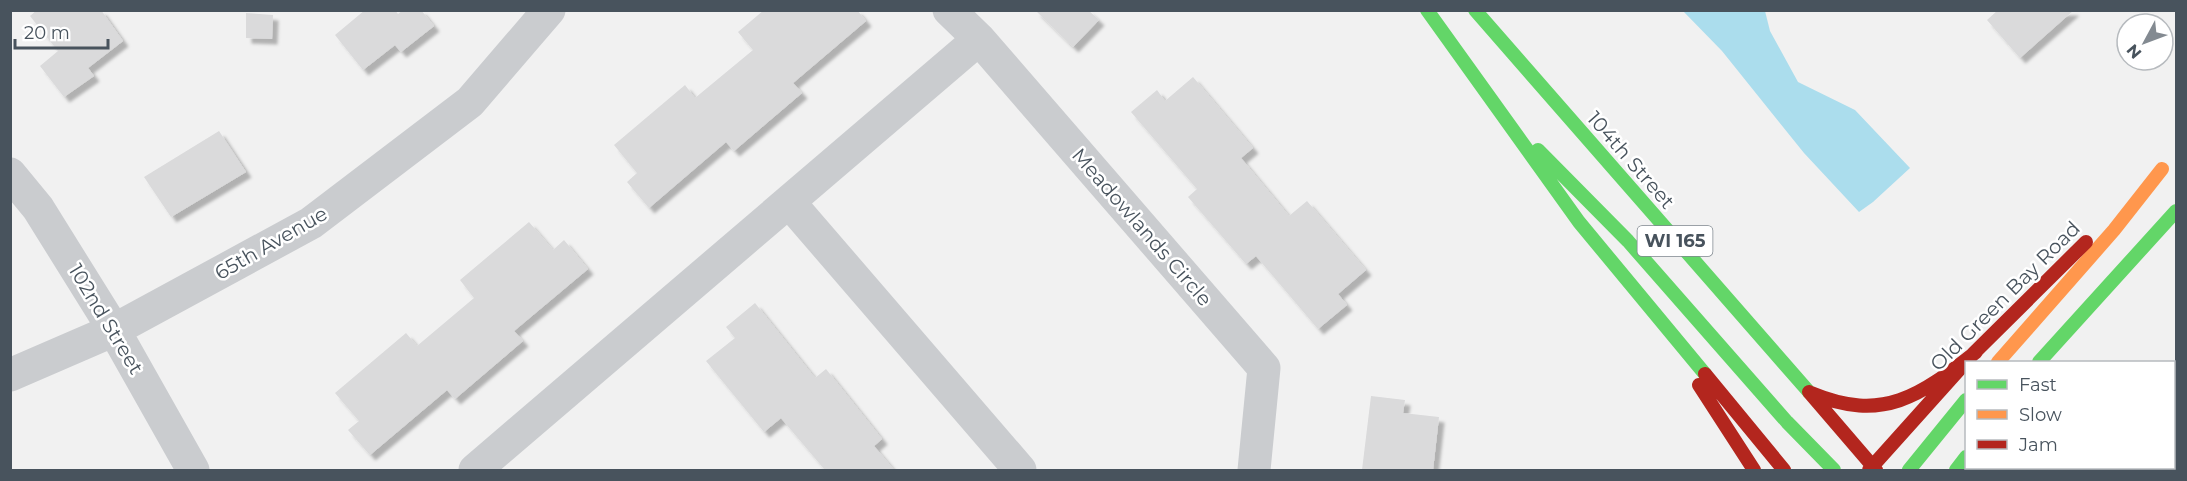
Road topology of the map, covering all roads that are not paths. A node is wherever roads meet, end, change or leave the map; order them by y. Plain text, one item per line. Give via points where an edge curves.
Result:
1 (549, 10) edge
2 (949, 10) edge
3 (1427, 10) edge
4 (1475, 10) edge
5 (979, 39) junction
6 (1503, 116) junction
7 (10, 174) edge
8 (789, 202) junction
9 (2176, 211) edge
10 (1653, 312) junction
11 (114, 330) junction
12 (1976, 352) junction
13 (1968, 361) edge
14 (2000, 361) edge
15 (2041, 361) edge
16 (1965, 364) edge
17 (10, 375) edge
18 (1811, 393) junction
19 (1965, 401) edge
20 (1965, 458) edge
21 (1873, 469) edge
22 (193, 471) edge
23 (475, 471) edge
24 (1020, 471) edge
25 (1254, 471) edge
26 (1754, 471) edge
27 (1784, 471) edge
28 (1834, 471) edge
29 (1909, 471) edge
30 (1956, 471) edge

1 - 11 street, 65th Avenue via 470,102 311,223
2 - 5 street, Meadowlands Circle
3 - 6 main road, WI 165
4 - 18 main road, 104th Street / WI 165
5 - 8 street
5 - 25 street, Meadowlands Circle via 1264,368
6 - 10 main road, WI 165 via 1579,222
6 - 28 main road via 1620,232
7 - 11 street, 102nd Street via 38,208
8 - 23 street
8 - 24 street
9 - 15 main road
10 - 26 main road
10 - 27 main road, WI 165
11 - 17 street, 65th Avenue
11 - 22 street, 102nd Street
12 - 13 main road, Old Green Bay Road
12 - 14 main road, Old Green Bay Road via 2166,166
12 - 18 main road via 1926,388 1878,406 1839,406
16 - 21 main road, Old Green Bay Road via 1908,424
18 - 21 main road, 104th Street / WI 165
19 - 29 main road
20 - 30 main road

